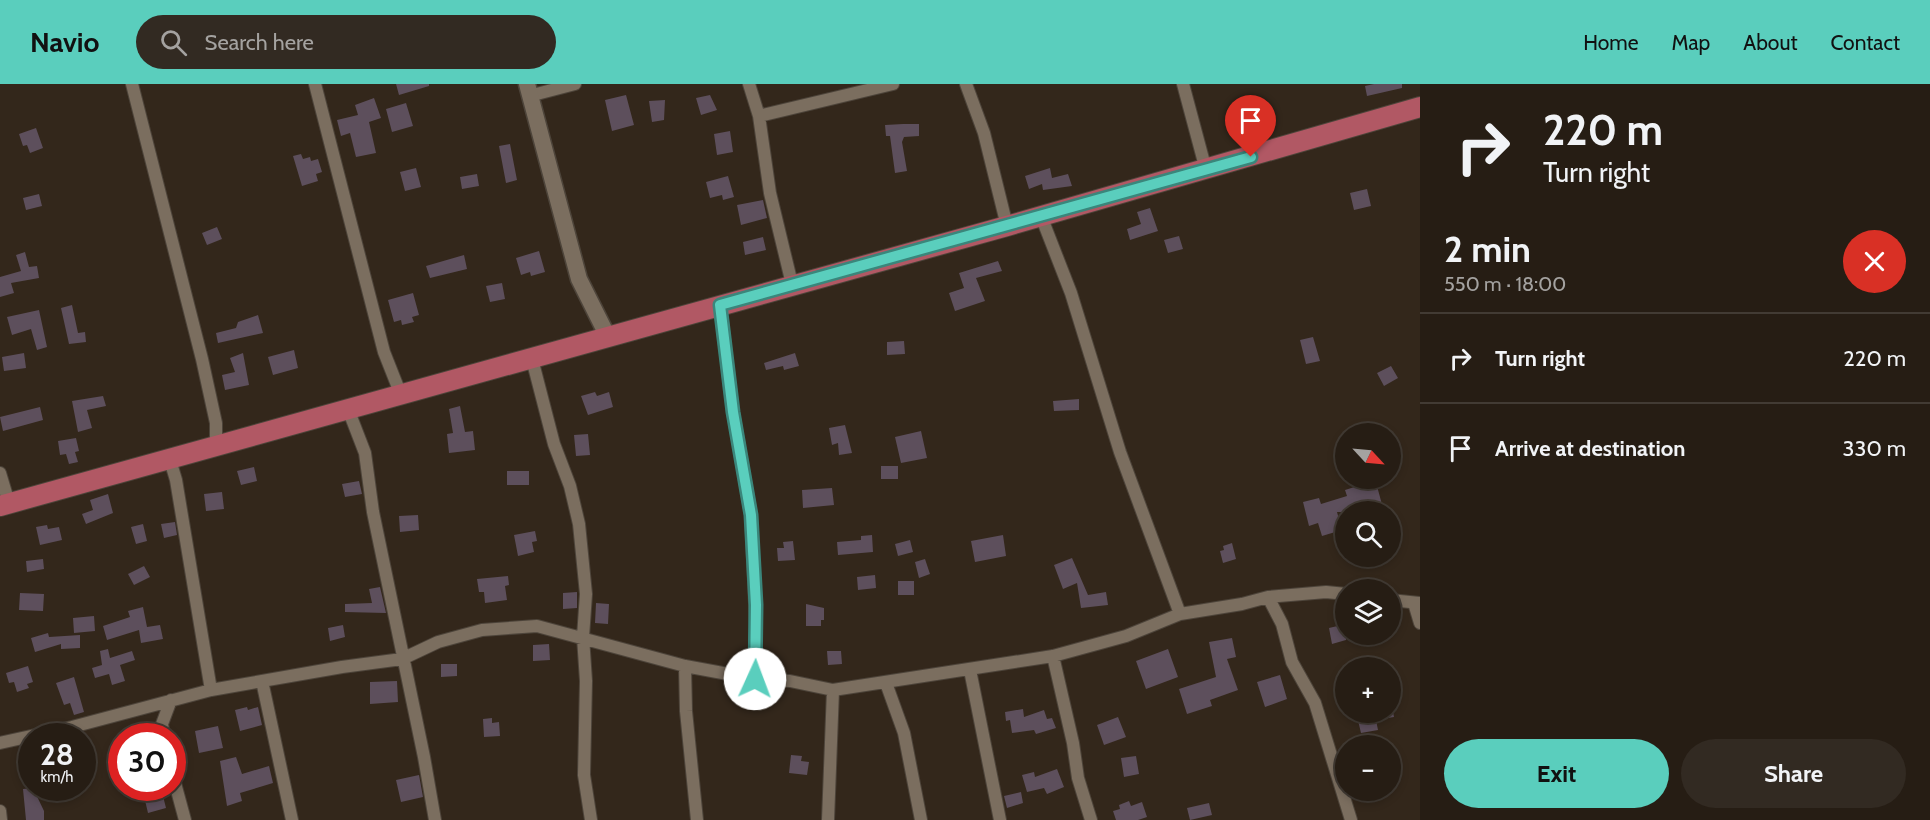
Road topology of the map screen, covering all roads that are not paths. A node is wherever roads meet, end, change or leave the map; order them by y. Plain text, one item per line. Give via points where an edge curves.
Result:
1 (132, 84) edge
2 (315, 84) edge
3 (575, 84) edge
4 (749, 84) edge
5 (893, 84) edge
6 (966, 84) edge
7 (1183, 84) edge
8 (528, 90) edge
9 (1420, 107) edge
10 (759, 116) junction
11 (1206, 170) junction
12 (1041, 216) junction
13 (1007, 226) junction
14 (792, 284) junction
15 (720, 305) junction
16 (608, 337) junction
17 (532, 359) junction
18 (402, 395) junction
19 (348, 409) junction
20 (216, 447) junction
21 (170, 460) junction
22 (0, 473) edge
23 (5, 504) edge
24 (1335, 593) edge
25 (1268, 597) junction
26 (1401, 601) edge
27 (1417, 603) edge
28 (1180, 614) junction
29 (1420, 623) edge
30 (583, 637) junction
31 (1053, 656) junction
32 (402, 660) junction
33 (685, 666) junction
34 (970, 670) junction
35 (755, 679) junction
36 (262, 681) junction
37 (886, 683) junction
38 (211, 690) junction
39 (833, 690) junction
40 (171, 700) junction
41 (162, 723) edge
42 (0, 742) edge
43 (180, 801) edge
44 (0, 812) edge
45 (1, 820) edge
46 (185, 820) edge
47 (292, 820) edge
48 (435, 820) edge
49 (591, 820) edge
50 (697, 820) edge
51 (828, 820) edge
52 (921, 820) edge
53 (1000, 820) edge
54 (1091, 820) edge
55 (1351, 820) edge

1 - 20 street via 202,359 216,423
2 - 18 street via 384,352
3 - 8 street
4 - 10 street
5 - 10 street
6 - 13 street via 984,133
7 - 11 street
8 - 16 street via 579,279
9 - 11 main road
10 - 14 street via 770,194
11 - 12 main road
12 - 13 main road
12 - 28 street via 1071,293 1120,452
13 - 14 main road
14 - 15 main road
15 - 16 main road
15 - 35 street via 751,515
16 - 17 main road
17 - 18 main road
17 - 30 street via 579,524 586,594
18 - 19 main road
19 - 20 main road
19 - 32 street via 365,453
20 - 21 main road
21 - 23 main road
21 - 38 street
22 - 23 street
24 - 25 street
25 - 28 street
25 - 55 street via 1282,624 1292,662 1316,703
26 - 27 street
27 - 29 street
28 - 31 street via 1126,636
30 - 32 street via 537,626 482,630 438,642
30 - 33 street
30 - 49 street via 584,776
31 - 34 street
31 - 54 street via 1074,743 1078,778
32 - 36 street
32 - 48 street
33 - 35 street
33 - 50 street
34 - 37 street
34 - 53 street
35 - 39 street
36 - 38 street
36 - 47 street
37 - 39 street
37 - 52 street via 904,733
38 - 40 street
39 - 51 street
40 - 41 street
40 - 42 street
43 - 46 street
44 - 45 street

